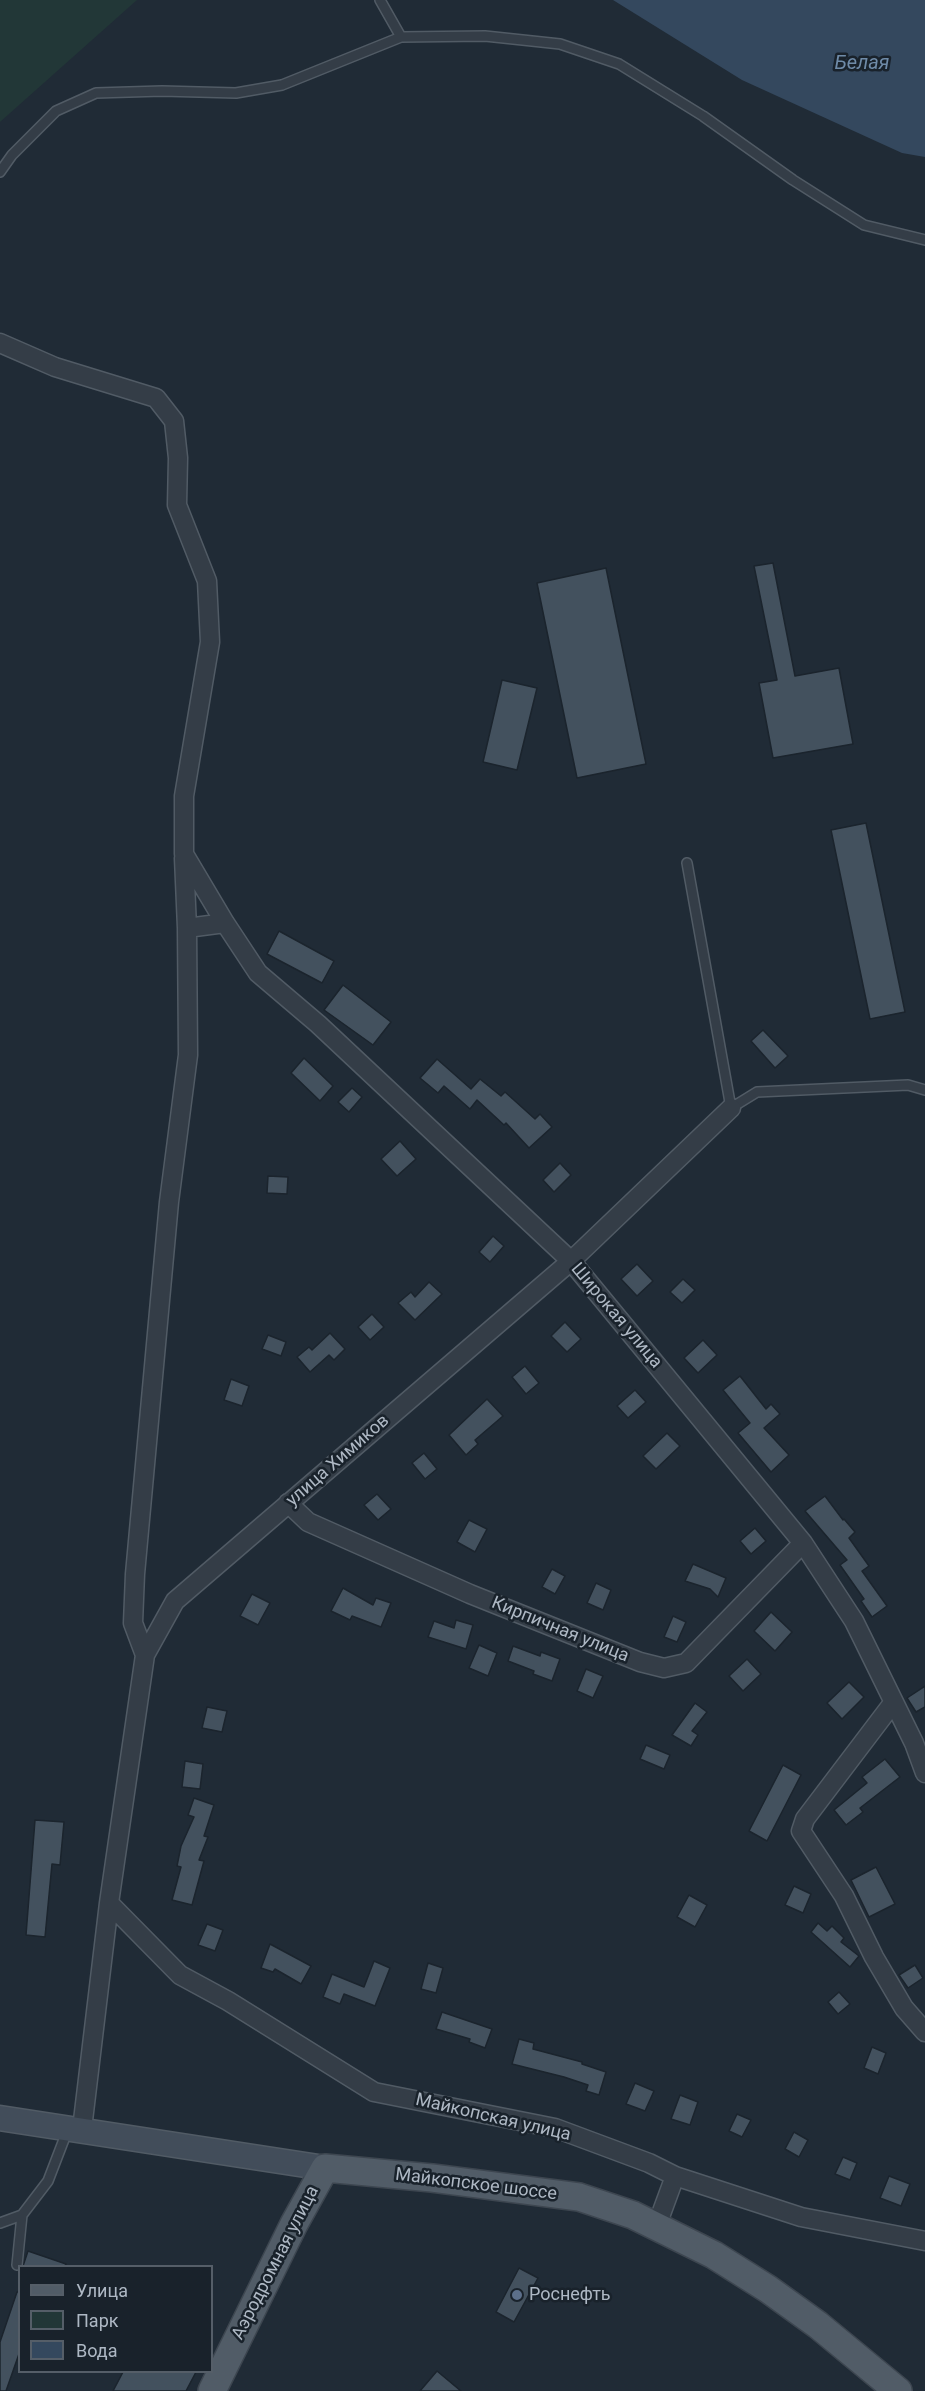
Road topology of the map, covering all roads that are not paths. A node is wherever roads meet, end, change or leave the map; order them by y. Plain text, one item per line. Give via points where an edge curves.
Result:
1 (380, 0) edge
2 (401, 37) junction
3 (0, 172) edge
4 (925, 240) edge
5 (0, 343) edge
6 (183, 854) junction
7 (687, 862) dead end
8 (225, 924) junction
9 (187, 928) junction
10 (925, 1089) edge
11 (730, 1108) junction
12 (571, 1261) junction
13 (288, 1503) junction
14 (803, 1543) junction
15 (145, 1655) junction
16 (893, 1703) junction
17 (925, 1773) edge
18 (109, 1903) junction
19 (925, 2032) edge
20 (0, 2118) edge
21 (75, 2128) junction
22 (325, 2168) junction
23 (675, 2176) junction
24 (22, 2215) junction
25 (0, 2223) edge
26 (657, 2225) junction
27 (925, 2241) edge
28 (17, 2265) dead end
29 (212, 2391) edge
30 (898, 2391) edge

1 - 2 lane
2 - 3 lane via 282,85 236,93 96,93 56,111
2 - 4 lane via 485,36 560,44 619,64 864,225
5 - 6 street via 56,367 156,398 174,420 177,505 207,581 210,642 184,796
6 - 8 street, Широкая улица
6 - 9 street
7 - 11 lane
8 - 9 street
8 - 12 street, Широкая улица via 258,973 318,1024
9 - 15 street via 188,1055 169,1202 135,1575 133,1623
10 - 11 lane via 908,1085 757,1092
11 - 12 street, улица Химиков
12 - 13 street, улица Химиков
12 - 14 street, Широкая улица
13 - 14 street, Кирпичная улица via 308,1522 470,1594 664,1668 686,1663
13 - 15 street, улица Химиков via 176,1602
14 - 16 street, Широкая улица via 854,1621
15 - 18 street, улица Химиков
16 - 17 street, Широкая улица
16 - 19 street via 805,1819 801,1831 844,1896 904,2008
18 - 21 street, улица Химиков
18 - 23 street, Майкопская улица via 180,1975 374,2092 555,2128
20 - 21 street, Майкопское шоссе
21 - 22 street, Майкопское шоссе
21 - 24 lane via 48,2181
22 - 26 main road, Майкопское шоссе via 579,2197
22 - 29 main road, Аэродромная улица
23 - 26 street
23 - 27 street, Майкопская улица via 801,2217
24 - 25 lane
24 - 28 lane
26 - 30 main road, Майкопское шоссе via 768,2289

